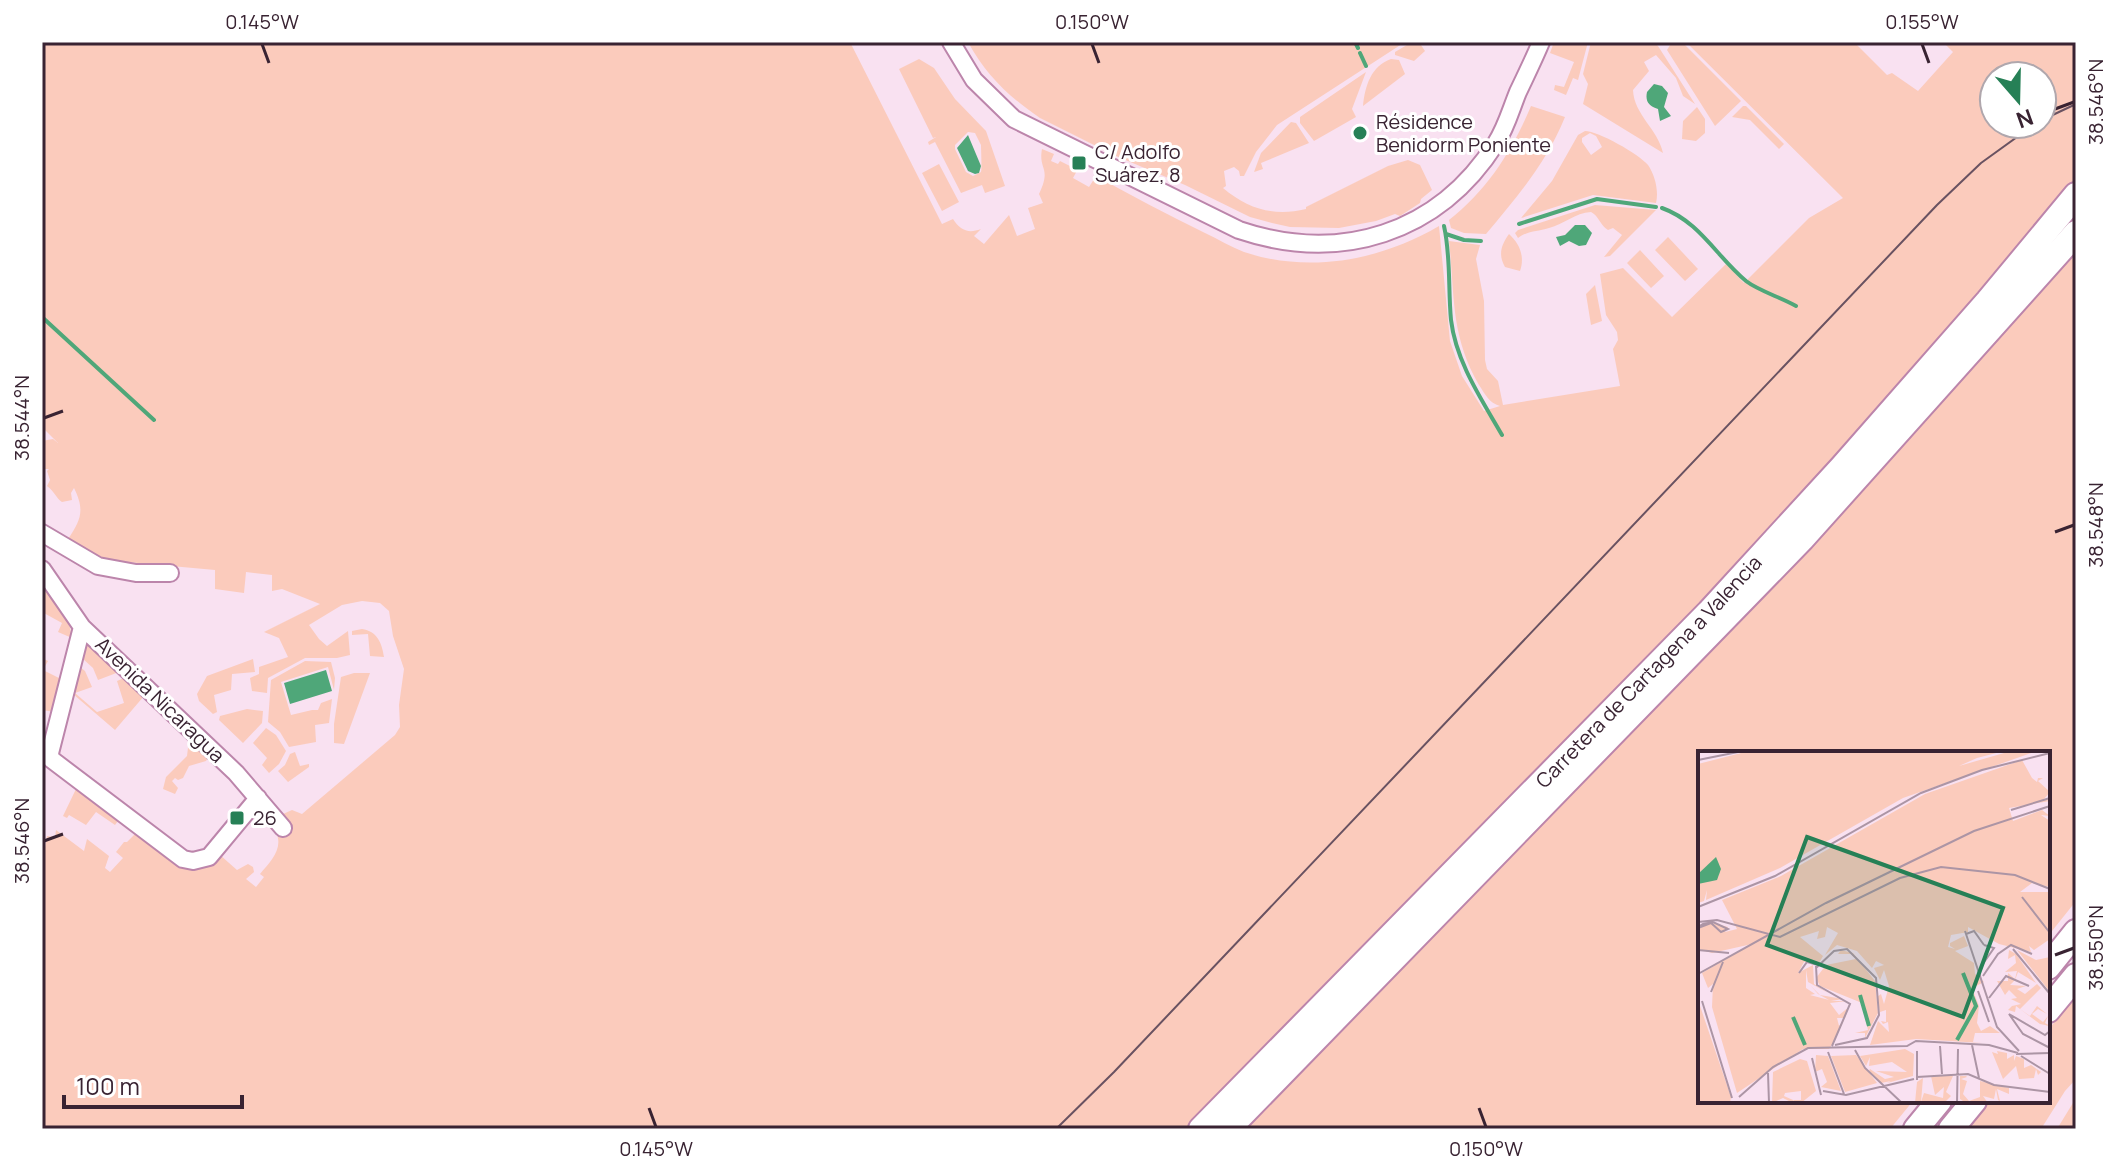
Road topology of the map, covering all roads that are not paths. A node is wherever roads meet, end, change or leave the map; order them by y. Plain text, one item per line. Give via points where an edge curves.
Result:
1 (951, 42) edge
2 (1541, 42) edge
3 (2076, 195) edge
4 (2076, 233) edge
5 (42, 533) edge
6 (42, 569) edge
7 (170, 573) dead end
8 (82, 627) junction
9 (47, 760) edge
10 (258, 798) junction
11 (283, 828) dead end
12 (2076, 932) edge
13 (2050, 964) edge
14 (2076, 976) edge
15 (2050, 1008) edge
16 (1937, 1103) edge
17 (1972, 1103) edge
18 (1201, 1129) edge
19 (1228, 1129) edge
20 (1916, 1129) edge
21 (1951, 1129) edge

1 - 2 street via 974,80 1014,119 1239,230 1309,245 1342,244 1396,230 1442,204 1469,180 1498,141
3 - 18 highway, Carretera de Cartagena a Valencia via 1842,467 1709,612
4 - 19 highway, Carretera de Cartagena a Valencia via 1802,539
5 - 7 street via 98,566
6 - 8 street, Avenida Nicaragua
8 - 9 street
8 - 10 street, Avenida Nicaragua
9 - 10 street via 183,859 193,861 209,857
10 - 11 street, Avenida Nicaragua
12 - 13 highway
14 - 15 highway
16 - 20 highway
17 - 21 highway

